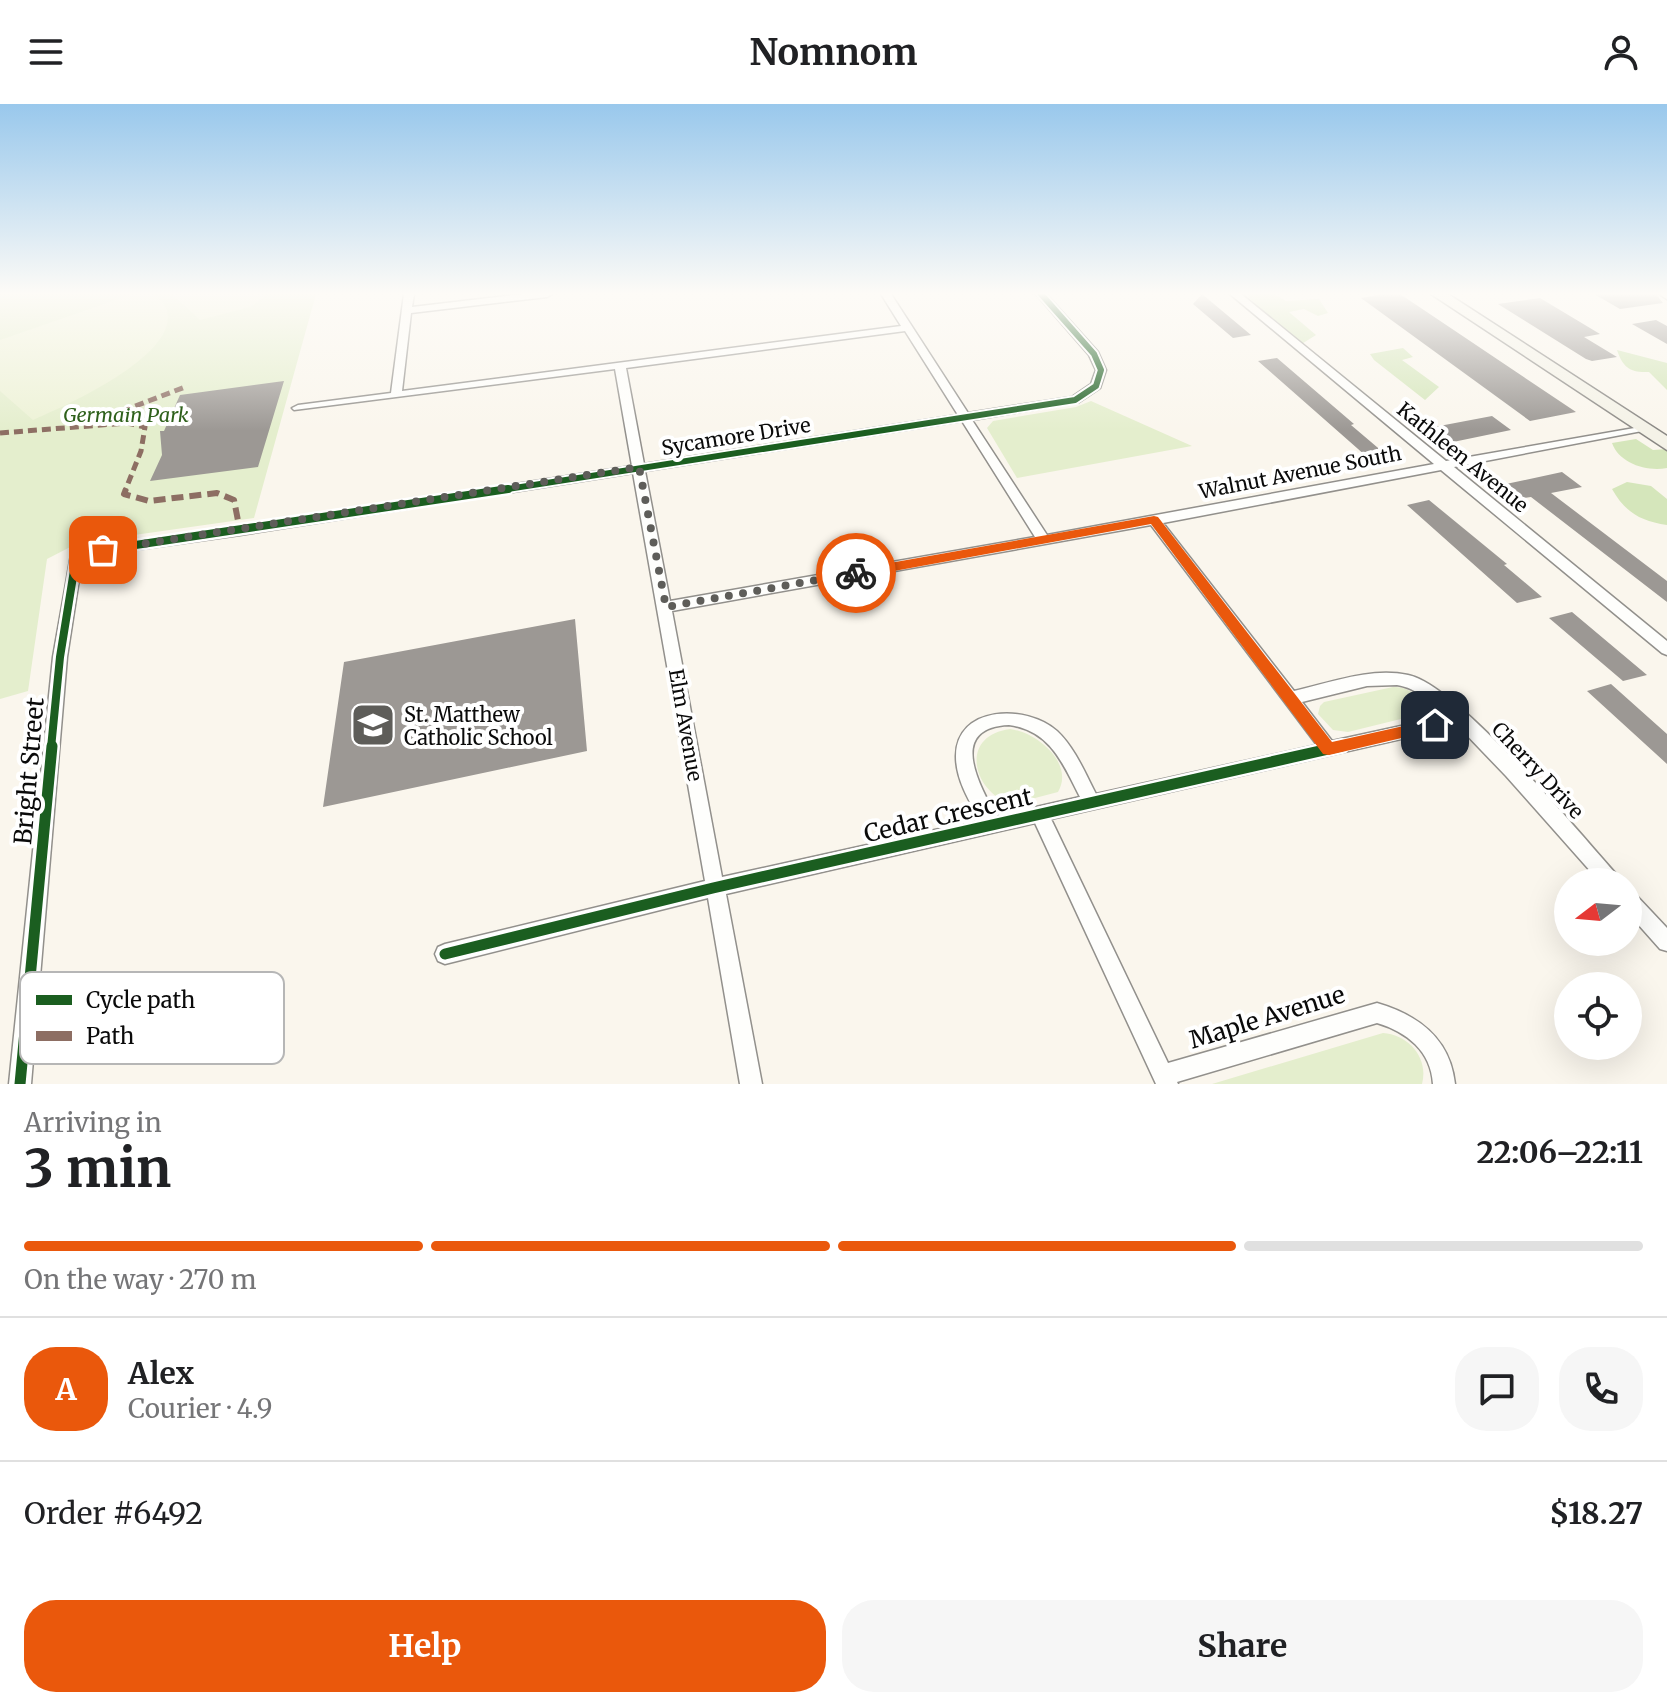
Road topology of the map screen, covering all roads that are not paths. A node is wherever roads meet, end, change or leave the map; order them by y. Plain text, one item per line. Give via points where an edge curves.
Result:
1 (403, 340) edge
2 (818, 340) edge
3 (914, 340) edge
4 (1081, 340) edge
5 (1290, 340) edge
6 (1508, 340) edge
7 (620, 366) junction
8 (396, 395) junction
9 (298, 408) dead end
10 (964, 418) junction
11 (1642, 428) junction
12 (1667, 444) edge
13 (1443, 466) junction
14 (639, 467) junction
15 (1154, 520) junction
16 (1044, 540) junction
17 (76, 558) joint
18 (666, 607) junction
19 (1667, 649) edge
20 (1291, 698) junction
21 (1461, 719) junction
22 (1329, 749) junction
23 (1092, 803) junction
24 (1040, 815) junction
25 (991, 825) junction
26 (1599, 868) edge
27 (713, 888) junction
28 (1642, 915) edge
29 (1667, 942) edge
30 (445, 954) dead end
31 (30, 972) edge
32 (22, 1064) edge
33 (1165, 1080) edge
34 (20, 1084) edge
35 (751, 1084) edge
36 (1444, 1084) edge

1 - 8 street
2 - 7 street
3 - 10 street
4 - 10 street, Sycamore Drive via 1101,370 1096,386 1075,400
5 - 13 street, Kathleen Avenue
6 - 11 main road
7 - 8 street
7 - 14 street, Elm Avenue
8 - 9 street
10 - 14 street, Sycamore Drive
10 - 16 street
11 - 12 main road
11 - 13 street, Walnut Avenue South
13 - 15 street, Walnut Avenue South
13 - 19 street, Kathleen Avenue
14 - 17 street, Sycamore Drive
14 - 18 street, Elm Avenue
15 - 16 street, Walnut Avenue South
15 - 20 street
16 - 18 street, Walnut Avenue South
17 - 31 street, Bright Street via 60,657
18 - 27 street, Elm Avenue
20 - 21 street, Cherry Drive via 1377,680 1410,680 1434,693
20 - 22 street
21 - 22 street, Cedar Crescent
21 - 26 street, Cherry Drive
22 - 23 street, Cedar Crescent
23 - 24 street, Cedar Crescent
23 - 25 street, Cedar Crescent via 1046,729 1028,720 991,721 969,734 963,755
24 - 25 street, Cedar Crescent
24 - 33 street, Maple Avenue
25 - 27 street, Cedar Crescent
27 - 30 street, Cedar Crescent
27 - 35 street, Elm Avenue
28 - 29 street
32 - 34 street, Bright Street
33 - 36 street, Maple Avenue via 1377,1013 1425,1039 1441,1063

